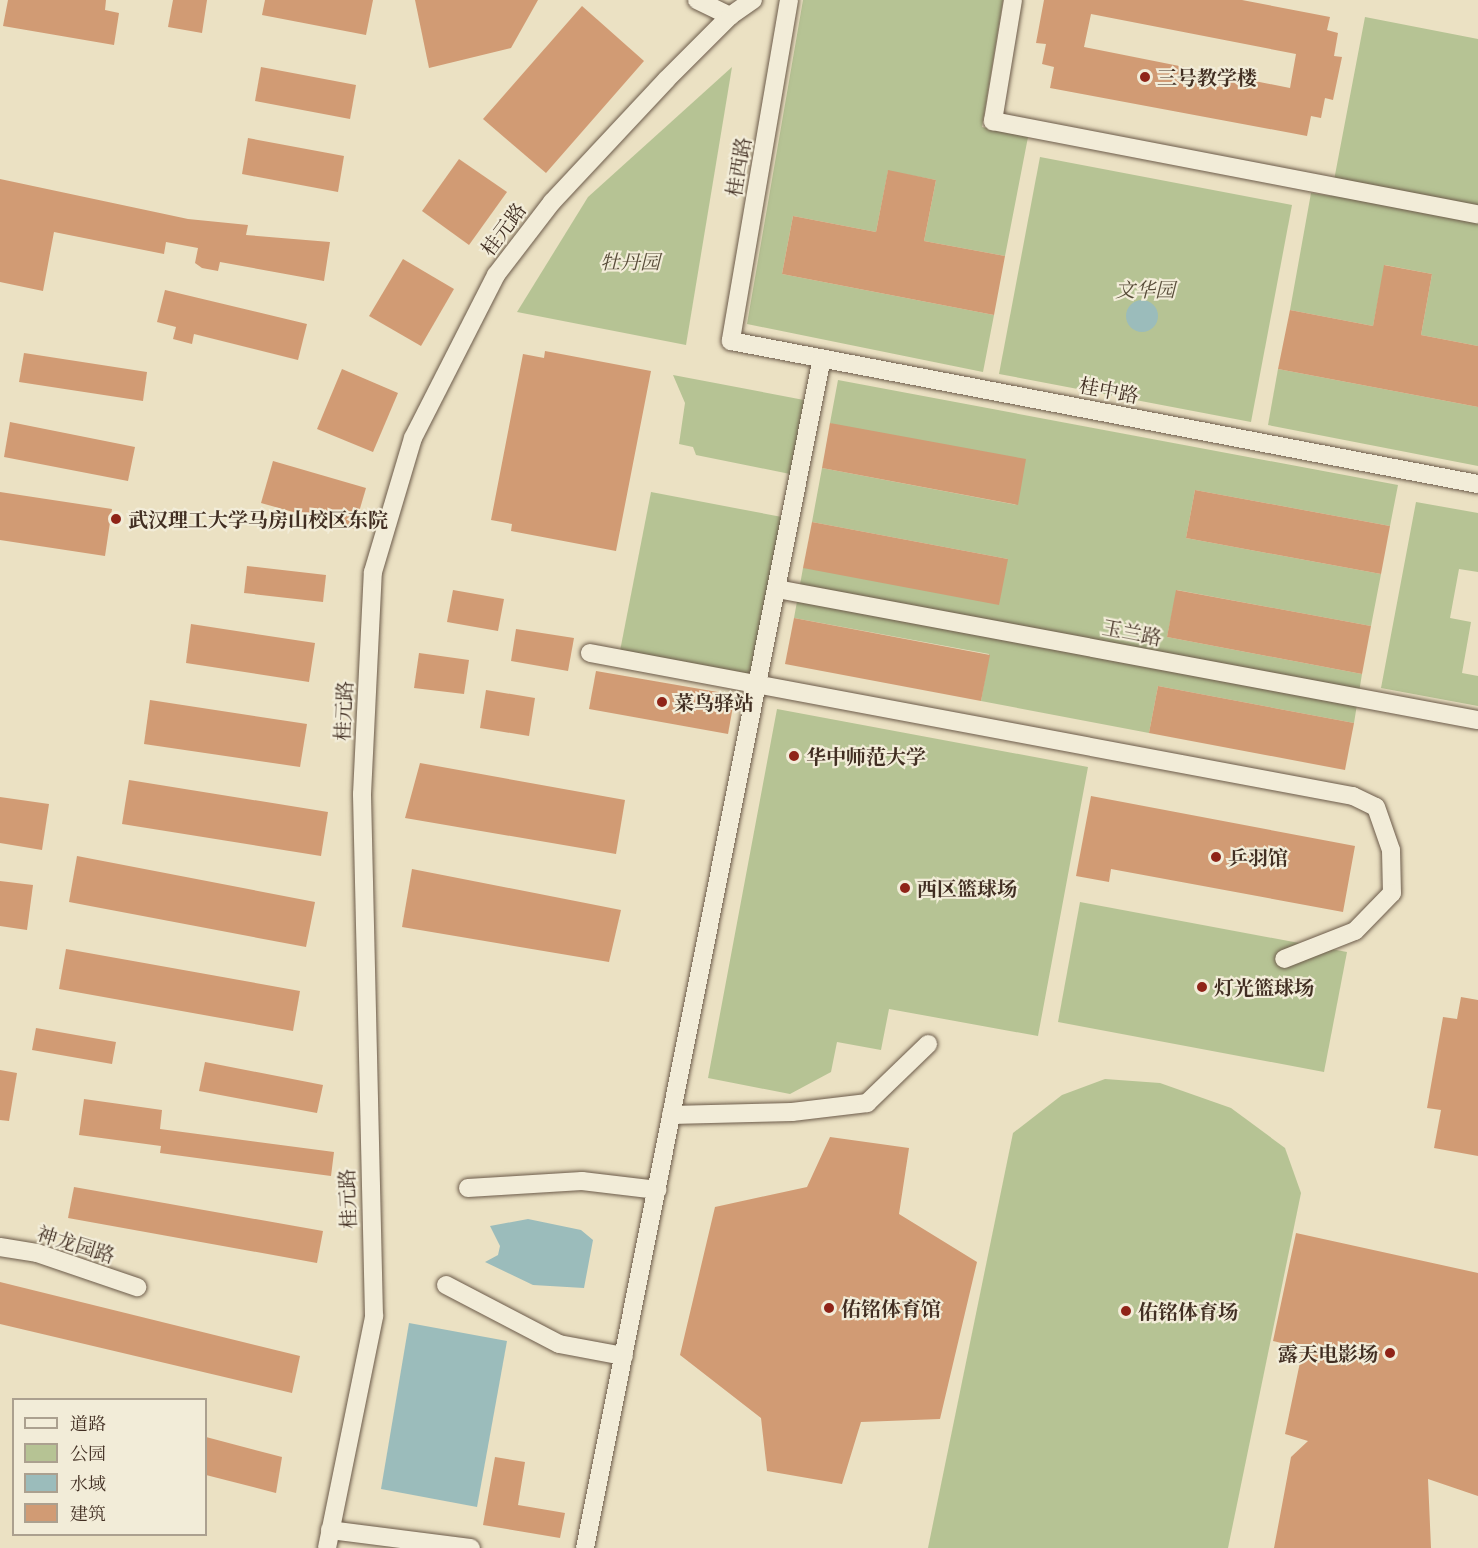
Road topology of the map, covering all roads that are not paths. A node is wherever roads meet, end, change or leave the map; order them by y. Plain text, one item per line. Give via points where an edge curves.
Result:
1 (697, 0) edge
2 (753, 0) edge
3 (789, 0) edge
4 (1013, 0) edge
5 (730, 16) junction
6 (1478, 214) edge
7 (731, 340) joint
8 (822, 358) junction
9 (1478, 484) edge
10 (777, 589) junction
11 (591, 653) dead end
12 (758, 685) junction
13 (1478, 720) edge
14 (1284, 959) dead end
15 (928, 1044) dead end
16 (671, 1115) junction
17 (468, 1188) dead end
18 (657, 1190) junction
19 (0, 1247) edge
20 (446, 1285) dead end
21 (137, 1287) dead end
22 (624, 1356) junction
23 (330, 1530) junction
24 (327, 1548) edge
25 (471, 1548) edge
26 (585, 1548) edge

1 - 5 street
2 - 5 street, 桂元路
3 - 7 street, 桂西路
4 - 6 street via 993,121
5 - 23 street, 桂元路 via 552,202 496,275 413,438 373,572 362,806 374,1316
7 - 8 street, 桂中路
8 - 9 street, 桂中路
8 - 10 street
10 - 12 street
10 - 13 street, 玉兰路
11 - 12 street
12 - 14 street via 1353,796 1376,807 1391,849 1392,893 1354,931
12 - 16 street
15 - 16 street via 867,1103 792,1112
16 - 18 street
17 - 18 street via 582,1181
18 - 22 street
19 - 21 street, 神龙园路 via 37,1253
20 - 22 street via 559,1344
22 - 26 street
23 - 24 street, 桂元路
23 - 25 street

